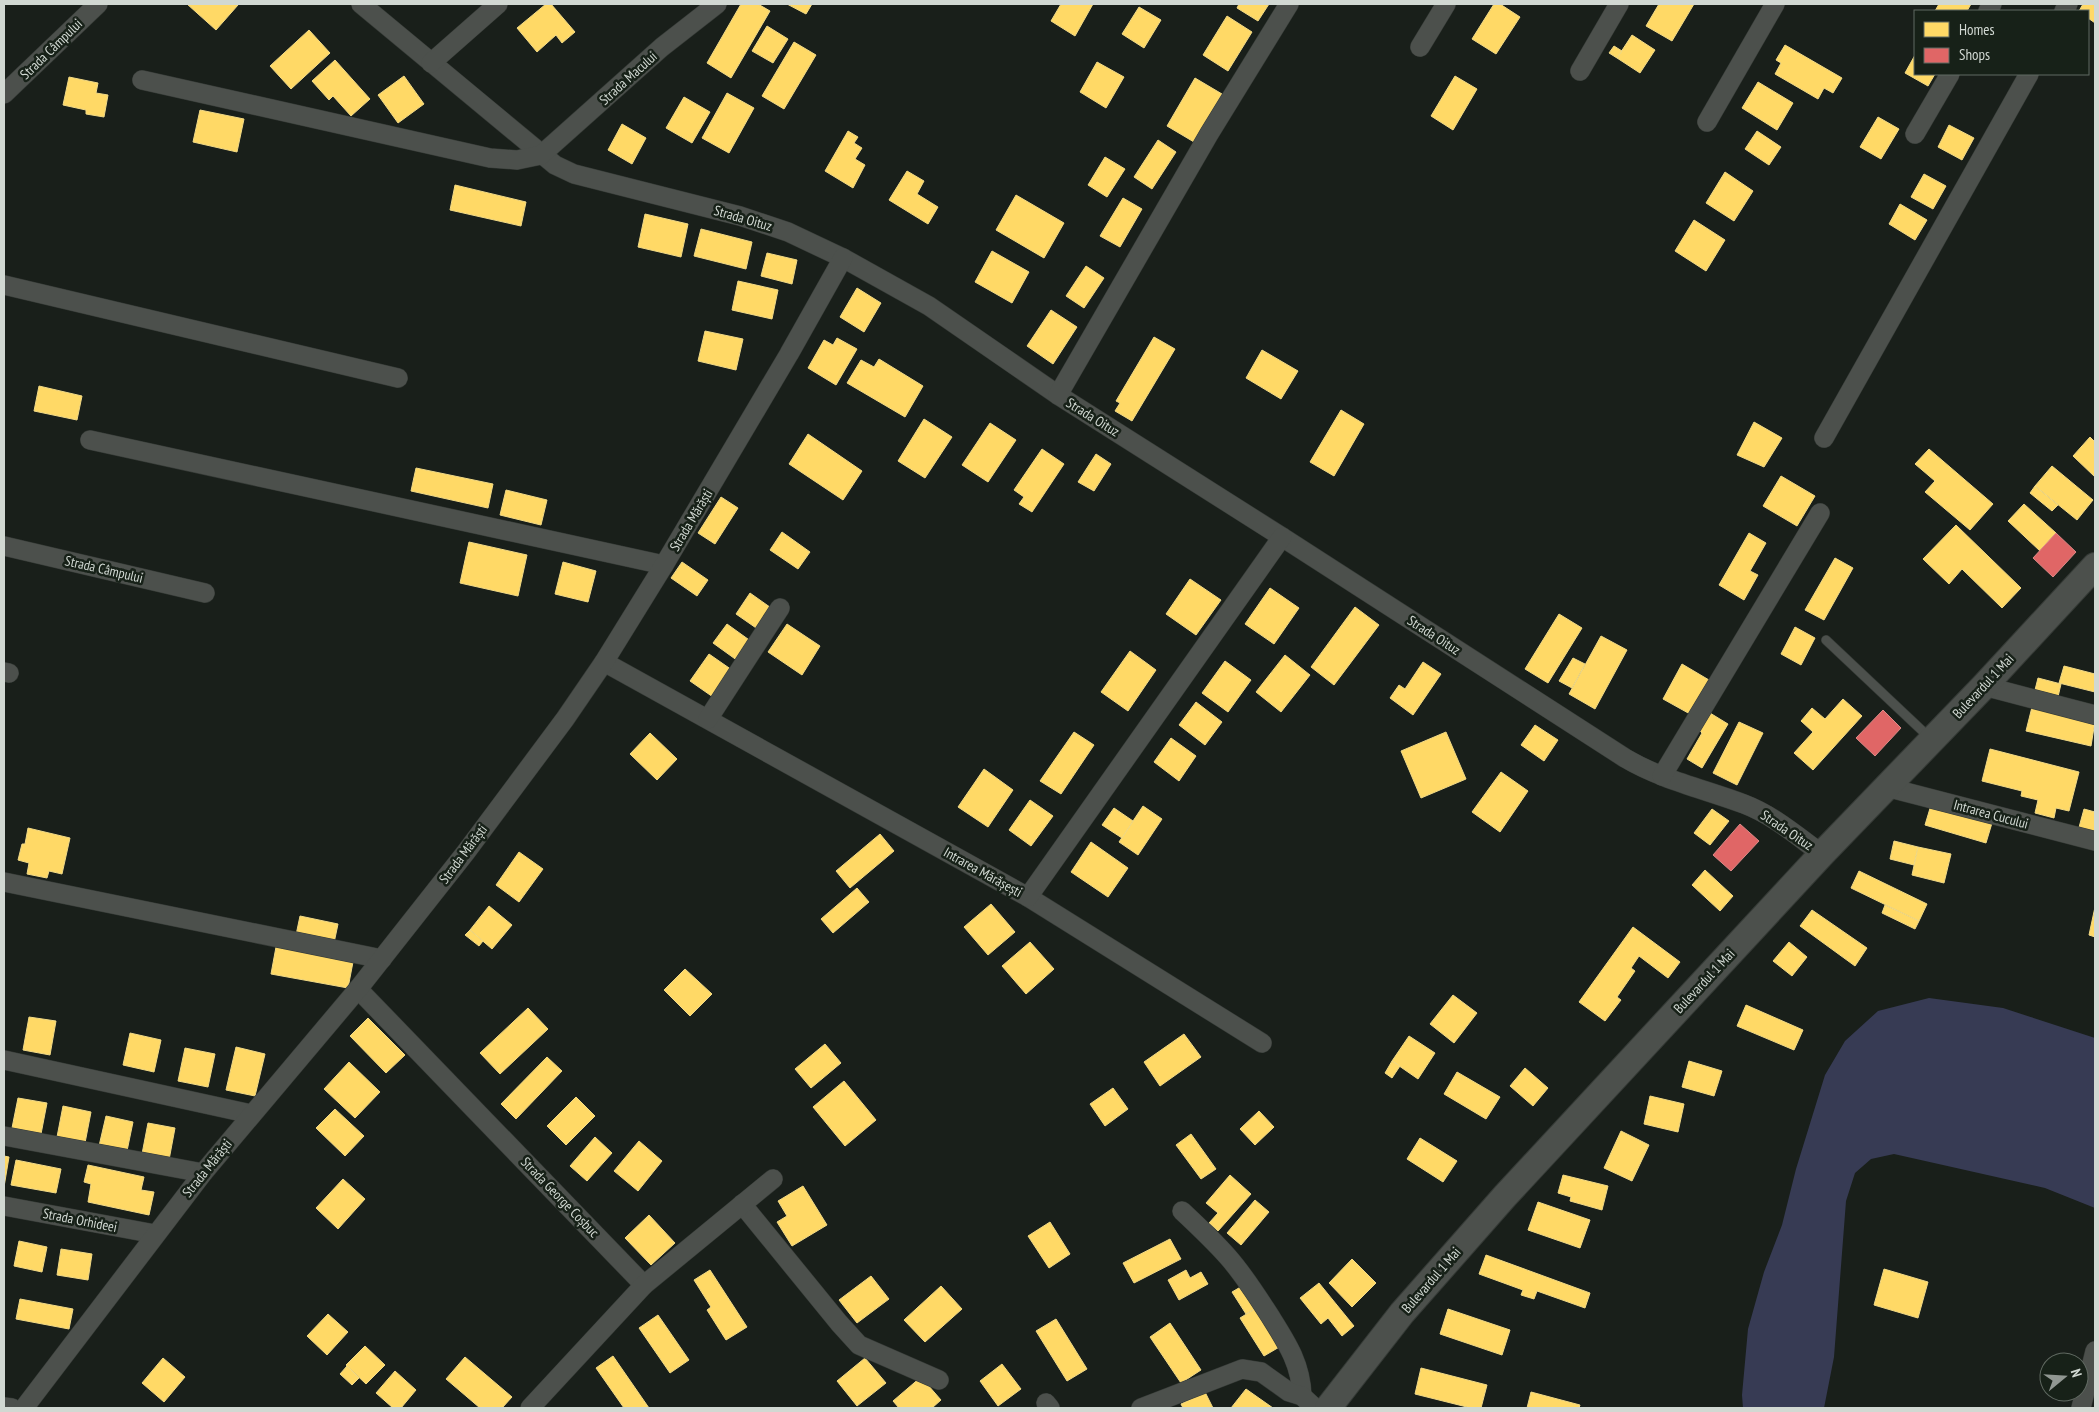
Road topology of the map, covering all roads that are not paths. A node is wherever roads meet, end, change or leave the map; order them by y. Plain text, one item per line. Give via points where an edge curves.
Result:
1 (361, 4) edge
2 (498, 4) edge
3 (717, 4) edge
4 (1289, 4) edge
5 (1446, 4) edge
6 (1618, 4) edge
7 (1775, 4) edge
8 (95, 5) edge
9 (1420, 47) dead end
10 (432, 63) junction
11 (1580, 71) dead end
12 (1949, 75) edge
13 (2028, 75) edge
14 (142, 80) dead end
15 (4, 94) edge
16 (1707, 122) dead end
17 (1915, 134) dead end
18 (542, 156) junction
19 (842, 258) junction
20 (4, 286) edge
21 (398, 378) dead end
22 (1058, 395) junction
23 (1824, 438) dead end
24 (90, 440) dead end
25 (1820, 513) dead end
26 (1282, 537) junction
27 (4, 546) edge
28 (664, 565) junction
29 (2095, 566) edge
30 (205, 593) dead end
31 (780, 608) dead end
32 (1826, 640) dead end
33 (604, 662) junction
34 (1984, 686) junction
35 (2095, 715) edge
36 (708, 719) junction
37 (1932, 740) junction
38 (1662, 776) junction
39 (1886, 787) junction
40 (2095, 841) edge
41 (1822, 854) junction
42 (4, 882) edge
43 (1028, 897) junction
44 (382, 959) junction
45 (358, 989) junction
46 (1262, 1043) dead end
47 (4, 1060) edge
48 (251, 1114) junction
49 (4, 1136) edge
50 (203, 1173) junction
51 (773, 1179) dead end
52 (742, 1204) junction
53 (4, 1206) edge
54 (1182, 1211) dead end
55 (155, 1234) junction
56 (644, 1285) junction
57 (2095, 1351) edge
58 (939, 1380) dead end
59 (1309, 1402) edge
60 (4, 1407) edge
61 (12, 1408) edge
62 (24, 1408) edge
63 (530, 1408) edge
64 (1141, 1408) edge
65 (1328, 1408) edge
66 (2081, 1408) edge

1 - 10 street, Strada Oituz
2 - 10 street
3 - 18 street, Strada Macului via 662,47
4 - 22 street via 1209,134
5 - 9 street
6 - 11 street
7 - 16 street
8 - 15 street, Strada Câmpului
10 - 18 street, Strada Oituz
12 - 17 street
13 - 23 street
14 - 18 street via 490,158 517,160
18 - 19 street, Strada Oituz via 574,174 740,216 788,232
19 - 22 street, Strada Oituz via 929,306
19 - 28 street, Strada Mărăști via 790,354
20 - 21 street
22 - 26 street, Strada Oituz
24 - 28 street
25 - 38 street
26 - 38 street, Strada Oituz via 1625,758
26 - 43 street, Intrarea Mărășești
27 - 30 street, Strada Câmpului
28 - 33 street, Strada Mărăști
29 - 34 main road, Bulevardul 1 Mai
31 - 36 street
32 - 37 lane
33 - 36 street, Intrarea Mărășești
33 - 44 street, Strada Mărăști via 466,852
34 - 35 street
34 - 37 main road, Bulevardul 1 Mai
36 - 43 street, Intrarea Mărășești
37 - 39 main road, Bulevardul 1 Mai
38 - 41 street, Strada Oituz via 1745,804 1765,814
39 - 40 street, Intrarea Cucului
39 - 41 main road, Bulevardul 1 Mai
41 - 65 main road, Bulevardul 1 Mai via 1451,1256
42 - 44 street
43 - 46 street
44 - 45 street, Strada Mărăști
45 - 48 street, Strada Mărăști
45 - 56 street, Strada George Coșbuc
47 - 48 street
48 - 50 street, Strada Mărăști
49 - 50 street
50 - 55 street, Strada Mărăști
51 - 52 street
52 - 56 street
52 - 58 street via 859,1345
53 - 55 street, Strada Orhideei
54 - 59 street via 1228,1257 1251,1287 1296,1361
55 - 62 street, Strada Mărăști
56 - 63 street
57 - 66 street
59 - 64 street via 1261,1372 1242,1369
60 - 61 street

